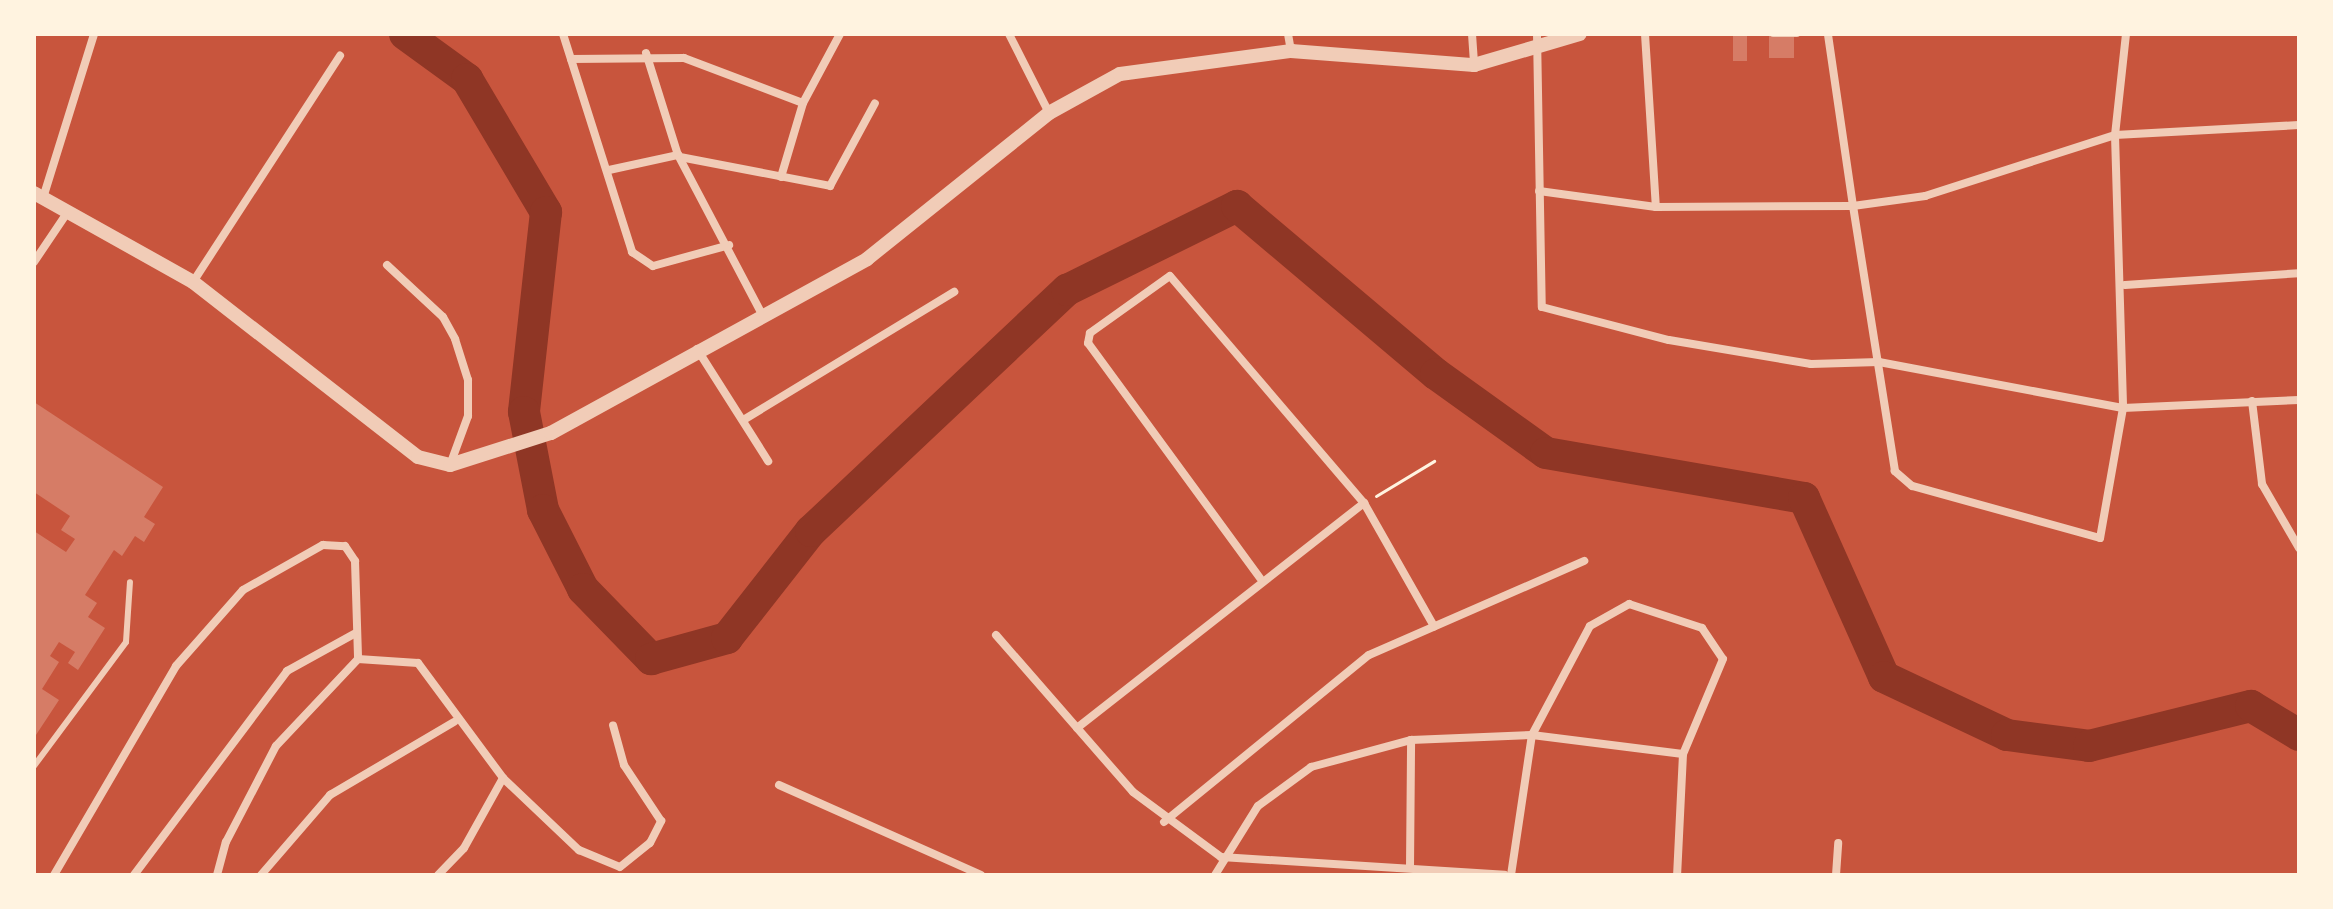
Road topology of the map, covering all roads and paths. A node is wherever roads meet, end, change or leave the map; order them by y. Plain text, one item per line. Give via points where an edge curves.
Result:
1 (94, 34) edge
2 (563, 34) edge
3 (840, 34) edge
4 (1009, 34) edge
5 (1288, 34) edge
6 (1472, 34) edge
7 (1537, 34) edge
8 (1580, 34) edge
9 (1645, 34) edge
10 (1773, 34) edge
11 (1797, 34) edge
12 (1828, 34) edge
13 (2126, 34) edge
14 (1535, 50) junction
15 (1291, 51) junction
16 (646, 53) junction
17 (340, 56) dead end
18 (571, 59) junction
19 (1474, 65) junction
20 (803, 103) junction
21 (875, 103) dead end
22 (1049, 113) junction
23 (2299, 125) edge
24 (2115, 135) junction
25 (679, 156) junction
26 (609, 170) junction
27 (781, 177) junction
28 (1539, 191) junction
29 (38, 196) edge
30 (1853, 206) junction
31 (1656, 207) junction
32 (67, 213) junction
33 (729, 245) junction
34 (34, 262) edge
35 (387, 265) dead end
36 (2299, 273) edge
37 (193, 282) junction
38 (2125, 285) junction
39 (954, 292) dead end
40 (762, 314) junction
41 (696, 348) junction
42 (1879, 362) junction
43 (2299, 400) edge
44 (2252, 401) junction
45 (2123, 408) junction
46 (745, 419) junction
47 (768, 461) dead end
48 (1434, 461) dead end
49 (450, 465) junction
50 (1364, 503) junction
51 (2299, 548) edge
52 (1584, 561) dead end
53 (1260, 578) junction
54 (130, 582) dead end
55 (1434, 626) junction
56 (354, 634) junction
57 (996, 635) dead end
58 (358, 659) junction
59 (454, 722) junction
60 (613, 725) dead end
61 (1077, 728) junction
62 (1532, 735) junction
63 (1411, 740) junction
64 (1683, 754) junction
65 (34, 766) edge
66 (503, 778) junction
67 (779, 785) dead end
68 (1164, 822) junction
69 (1838, 843) dead end
70 (1221, 857) junction
71 (1410, 867) junction
72 (1456, 873) edge
73 (54, 875) edge
74 (134, 875) edge
75 (218, 875) edge
76 (261, 875) edge
77 (438, 875) edge
78 (981, 875) edge
79 (1215, 875) edge
80 (1504, 875) edge
81 (1511, 875) edge
82 (1677, 875) edge
83 (1836, 875) edge

1 - 29 street
2 - 18 street
3 - 20 street
4 - 22 street
5 - 15 street
6 - 19 street
7 - 14 street
8 - 14 street
9 - 31 street
10 - 11 lane
12 - 30 street
13 - 24 street
14 - 19 street
14 - 28 street
15 - 19 street
15 - 22 street via 1154,64
16 - 18 street
16 - 20 street via 699,63
16 - 25 street
17 - 37 street
18 - 26 street
20 - 27 street
21 - 27 street via 830,186
22 - 40 street via 867,259
23 - 24 street
24 - 30 street via 1925,196
24 - 38 street
25 - 26 street
25 - 27 street
25 - 33 street
26 - 33 street via 641,261 653,266
28 - 31 street
28 - 42 street via 1542,307 1669,340 1811,364
29 - 32 street
30 - 31 street
30 - 42 street
32 - 34 street
32 - 37 street
33 - 40 street
35 - 49 street via 443,317 468,380 468,416
36 - 38 street
37 - 49 street via 418,457
38 - 45 street
39 - 46 street
40 - 41 street
41 - 46 street
41 - 49 street via 551,433
42 - 45 street
42 - 45 street via 1901,480 2090,539 2104,534
43 - 44 street
44 - 45 street
44 - 51 street via 2262,484
46 - 47 street
48 - 50 path
50 - 53 street
50 - 53 street via 1176,278 1162,279 1090,333 1088,343
50 - 55 street
52 - 55 street
53 - 61 street
54 - 65 lane via 126,642
55 - 68 street via 1369,655
56 - 58 street
56 - 73 street via 355,561 345,546 323,545 243,590 176,666
56 - 74 street via 287,671
57 - 61 street
58 - 59 street via 418,663
58 - 75 street via 276,746
59 - 66 street
59 - 76 street via 330,795
60 - 66 street via 624,765 661,821 641,853 620,867 579,850
61 - 68 street
62 - 63 street
62 - 64 street
62 - 64 street via 1590,626 1629,604 1702,628 1723,659
62 - 81 street
63 - 70 street via 1311,767 1258,806
63 - 71 street
64 - 82 street
66 - 77 street via 464,848
67 - 78 street
68 - 70 street
69 - 83 street
70 - 71 street via 1286,866
70 - 79 street
71 - 72 street
72 - 80 street

